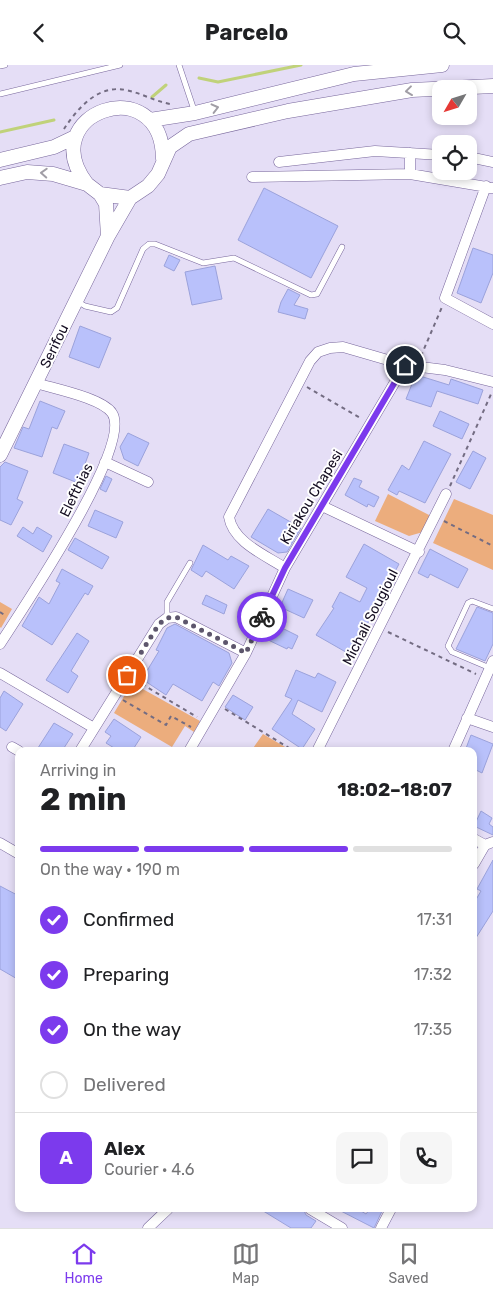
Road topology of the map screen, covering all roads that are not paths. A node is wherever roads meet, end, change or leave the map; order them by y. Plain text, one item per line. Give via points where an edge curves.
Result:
1 (5, 65) edge
2 (120, 65) edge
3 (179, 65) edge
4 (442, 65) edge
5 (0, 66) edge
6 (493, 86) edge
7 (0, 94) edge
8 (195, 113) junction
9 (150, 120) junction
10 (75, 137) junction
11 (410, 153) junction
12 (432, 154) edge
13 (163, 159) junction
14 (477, 159) edge
15 (0, 160) edge
16 (279, 161) dead end
17 (493, 162) edge
18 (410, 174) junction
19 (0, 177) edge
20 (252, 177) dead end
21 (86, 185) junction
22 (489, 187) edge
23 (100, 194) junction
24 (130, 198) junction
25 (108, 236) junction
26 (342, 247) dead end
27 (76, 301) junction
28 (493, 324) edge
29 (405, 365) junction
30 (36, 383) junction
31 (493, 383) edge
32 (0, 455) edge
33 (105, 463) junction
34 (148, 482) dead end
35 (446, 494) road end
36 (322, 506) junction
37 (418, 552) junction
38 (190, 563) dead end
39 (285, 568) junction
40 (493, 609) edge
41 (167, 618) junction
42 (0, 643) edge
43 (246, 653) junction
44 (491, 665) edge
45 (0, 673) edge
46 (467, 718) junction
47 (493, 727) edge
48 (94, 728) junction
49 (82, 747) edge
50 (191, 747) edge
51 (319, 747) edge
52 (455, 747) edge
53 (477, 840) edge
54 (0, 844) edge
55 (489, 844) edge
56 (15, 851) edge
57 (477, 860) edge
58 (165, 1212) edge
59 (315, 1212) edge
60 (389, 1212) edge
61 (148, 1228) edge
62 (342, 1228) edge
63 (381, 1228) edge

1 - 5 lane
2 - 7 lane
3 - 8 lane
8 -> 4 main road via 354,74
6 -> 13 main road via 412,90 288,111 188,134 170,147
8 - 9 main road
9 - 10 main road via 140,112 114,107 90,116
9 - 13 main road via 160,138
10 - 15 main road via 54,147
10 - 21 main road via 74,162
11 - 12 street
11 - 16 street via 375,151
11 - 18 street
13 - 24 main road via 148,186
14 - 17 street
18 - 20 street
18 - 22 street
21 -> 19 main road via 52,174 27,172
21 - 23 main road
22 - 28 street via 445,298
23 - 24 main road
23 - 25 main road, Serifou via 106,204
24 - 25 main road, Serifou
25 - 27 main road, Serifou
26 - 27 lane via 323,286 317,294 311,295 234,258 203,263 149,244 143,249 117,308 111,312
27 - 30 main road, Serifou
29 - 31 street via 445,370
29 - 36 street, Kiriakou Chapesi
29 - 39 street via 343,347 318,352 310,361 229,517 236,536
30 - 32 main road, Serifou
30 - 33 street, Elefthias via 105,404 114,414 116,425
33 - 34 street
33 - 42 street, Elefthias via 65,543
35 - 37 street, Michali Sougioul
36 - 37 street
36 - 39 street, Kiriakou Chapesi
37 - 51 street, Michali Sougioul
38 - 41 lane via 167,602
39 - 43 street, Kiriakou Chapesi
40 - 44 lane via 472,601 468,603 448,646 452,652
41 - 43 street via 176,617
41 - 48 street via 159,624
43 - 50 street, Kiriakou Chapesi
44 - 46 street
45 - 48 street
46 - 47 street
46 - 52 street
48 - 49 street
53 - 55 street
54 - 56 street
55 - 57 street
58 - 61 street
59 - 62 street
60 - 63 street

